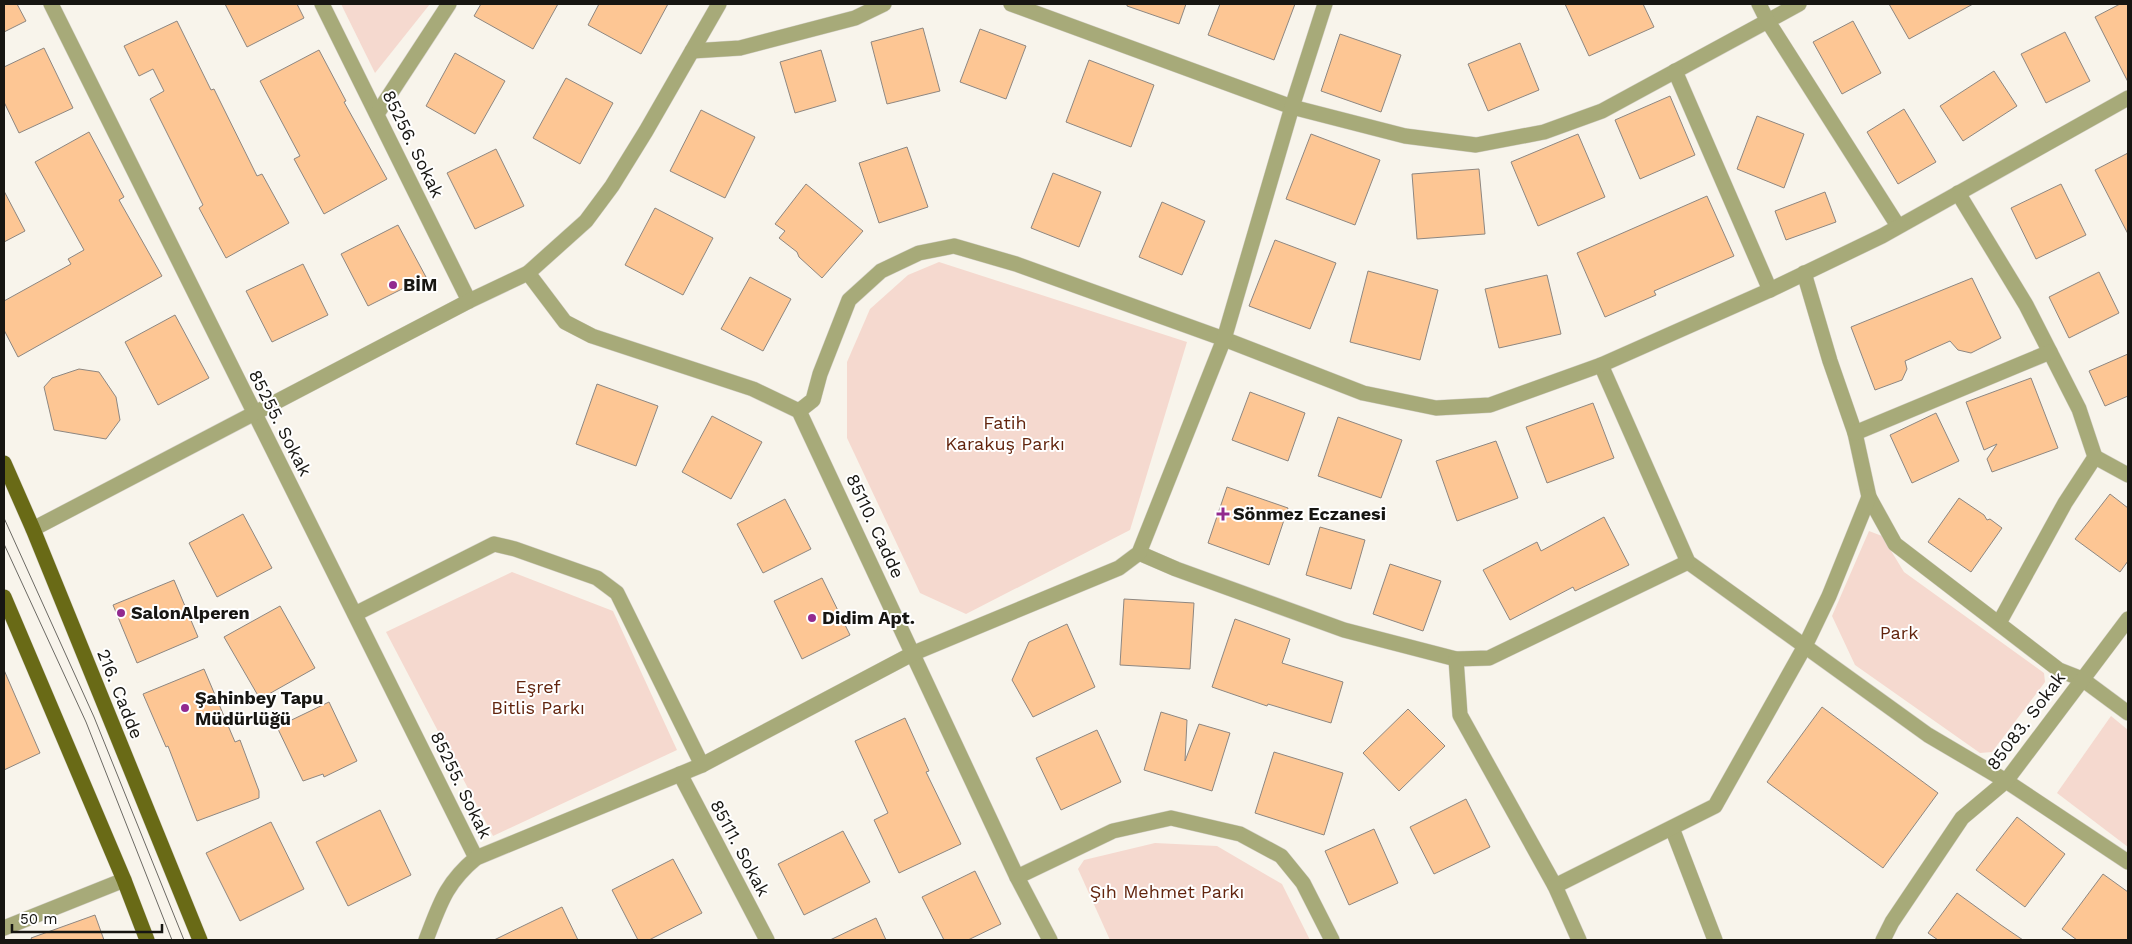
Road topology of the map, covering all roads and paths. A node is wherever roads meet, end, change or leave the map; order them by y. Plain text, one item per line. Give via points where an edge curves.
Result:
1 (51, 4) edge
2 (322, 4) edge
3 (449, 4) edge
4 (719, 4) edge
5 (884, 4) edge
6 (1011, 4) edge
7 (1325, 4) edge
8 (1759, 4) edge
9 (1798, 4) edge
10 (1767, 20) junction
11 (692, 51) junction
12 (1675, 71) junction
13 (2128, 98) edge
14 (1292, 107) junction
15 (377, 114) junction
16 (1958, 193) junction
17 (1898, 226) junction
18 (528, 273) junction
19 (1804, 273) junction
20 (1770, 290) junction
21 (469, 301) junction
22 (1224, 339) junction
23 (2050, 352) junction
24 (1601, 365) junction
25 (799, 411) junction
26 (254, 414) junction
27 (1855, 433) junction
28 (2095, 456) junction
29 (4, 463) edge
30 (2128, 475) edge
31 (1869, 497) junction
32 (34, 529) junction
33 (1139, 552) junction
34 (1688, 562) junction
35 (4, 597) edge
36 (355, 614) junction
37 (2128, 619) edge
38 (1999, 623) junction
39 (1805, 646) junction
40 (914, 653) junction
41 (1456, 659) junction
42 (2082, 679) junction
43 (2128, 714) edge
44 (702, 765) junction
45 (680, 774) junction
46 (2006, 781) junction
47 (1672, 828) junction
48 (476, 858) junction
49 (2128, 862) edge
50 (1017, 876) junction
51 (124, 880) junction
52 (1555, 886) junction
53 (4, 928) edge
54 (147, 940) edge
55 (200, 940) edge
56 (426, 940) edge
57 (767, 940) edge
58 (1050, 940) edge
59 (1332, 940) edge
60 (1579, 940) edge
61 (1715, 940) edge
62 (1883, 940) edge

1 - 26 street, 85255. Sokak
2 - 15 street, 85256. Sokak
3 - 15 street
4 - 11 street
5 - 11 street via 855,18 740,48
6 - 14 street
7 - 14 street
8 - 10 street
9 - 10 street
10 - 12 street
10 - 17 street
11 - 18 street via 612,186 586,221
12 - 14 street via 1602,111 1544,132 1476,145 1406,136
12 - 20 street
13 - 16 street
14 - 22 street
15 - 21 street, 85256. Sokak
16 - 17 street
16 - 23 street via 2026,305
17 - 19 street
18 - 21 street
18 - 25 street via 565,322 592,336 753,389
19 - 20 street
19 - 27 street
20 - 24 street
21 - 26 street
22 - 24 street via 1362,393 1436,408 1490,405
22 - 25 street via 1016,264 954,246 919,252 881,271 849,300 813,400
22 - 33 street
23 - 27 street
23 - 28 street via 2079,409
24 - 34 street
25 - 40 street, 85110. Cadde
26 - 32 street
26 - 36 street, 85255. Sokak
27 - 31 street
28 - 30 street
28 - 38 street
29 - 32 main road, 216. Cadde
31 - 38 street via 1895,544
31 - 39 street
32 - 55 main road, 216. Cadde
33 - 40 street via 1119,568
33 - 41 street via 1176,569 1344,630
34 - 39 street
34 - 41 street via 1489,658
35 - 51 main road
36 - 44 street via 494,544 597,578 617,592
36 - 48 street, 85255. Sokak
37 - 42 street, 85083. Sokak
38 - 42 street via 2059,670
39 - 46 street via 1928,735
39 - 47 street via 1716,806
40 - 44 street
40 - 50 street, 85110. Cadde
41 - 52 street via 1460,715
42 - 43 street
42 - 46 street, 85083. Sokak
44 - 45 street
45 - 48 street
45 - 57 street, 85111. Sokak
46 - 49 street
46 - 62 street, 85083. Sokak via 1962,818
47 - 52 street
47 - 61 street
48 - 56 street via 460,871 446,890
50 - 58 street, 85110. Cadde
50 - 59 street via 1113,831 1171,818 1240,834 1281,856 1303,883
51 - 53 street
51 - 54 main road
52 - 60 street

